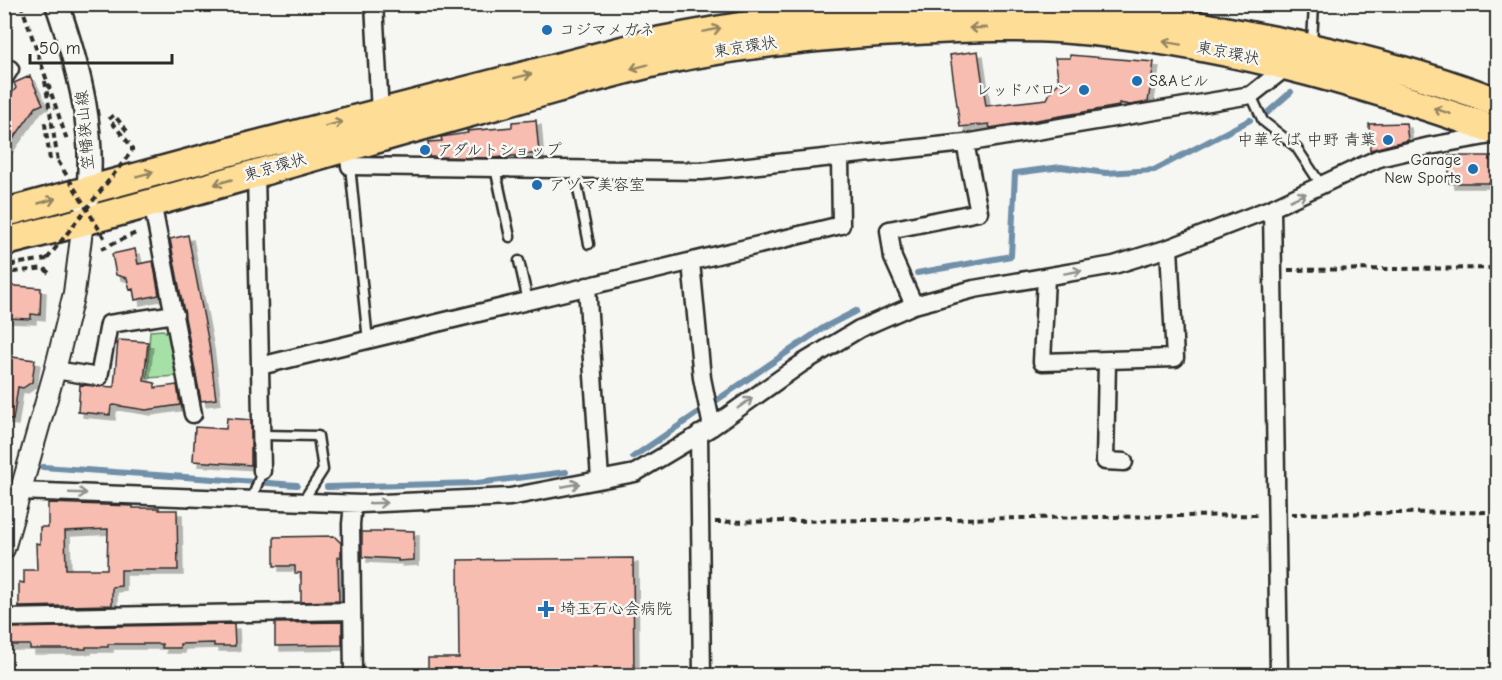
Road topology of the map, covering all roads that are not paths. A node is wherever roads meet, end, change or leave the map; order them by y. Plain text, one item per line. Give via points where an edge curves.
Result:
1 (374, 4) edge
2 (1314, 4) edge
3 (1070, 6) edge
4 (58, 10) edge
5 (1311, 47) junction
6 (1288, 65) junction
7 (1251, 95) junction
8 (1497, 102) edge
9 (380, 113) junction
10 (1497, 132) edge
11 (965, 143) junction
12 (349, 156) junction
13 (840, 158) junction
14 (495, 168) junction
15 (574, 169) junction
16 (256, 172) junction
17 (1322, 186) junction
18 (153, 202) junction
19 (87, 207) junction
20 (1272, 208) junction
21 (4, 213) edge
22 (510, 237) dead end
23 (4, 242) edge
24 (589, 244) dead end
25 (1169, 248) junction
26 (519, 261) dead end
27 (691, 262) junction
28 (1046, 277) junction
29 (587, 286) junction
30 (528, 301) junction
31 (914, 306) junction
32 (175, 314) junction
33 (368, 340) junction
34 (1107, 362) junction
35 (260, 366) junction
36 (55, 370) junction
37 (193, 414) dead end
38 (705, 430) junction
39 (262, 435) junction
40 (1124, 462) dead end
41 (262, 471) joint
42 (600, 479) junction
43 (19, 491) junction
44 (252, 499) junction
45 (303, 501) junction
46 (353, 504) junction
47 (4, 549) edge
48 (352, 611) junction
49 (4, 618) edge
50 (353, 675) edge
51 (702, 675) edge
52 (1279, 675) edge

1 - 9 street
2 - 5 lane
3 - 5 highway, 東京環状
9 -> 3 highway, 東京環状 via 659,41 778,20 873,10
4 - 19 main road, 笠幡狭山線 via 80,82 89,150
5 - 8 highway, 東京環状 via 1364,58
6 - 7 street
10 -> 6 highway, 東京環状 via 1431,107
6 -> 12 highway, 東京環状 via 1140,37 1062,29 1002,27 791,39 663,61
7 - 11 street
7 - 17 lane via 1263,121 1296,147
19 -> 9 highway, 東京環状
10 - 17 street via 1379,158
11 - 13 street
11 - 31 street via 979,212 889,230 893,258
12 - 14 street
12 - 16 highway, 東京環状
12 - 33 lane
13 - 15 street via 702,171
13 - 27 street via 841,225
14 - 15 street
14 - 22 lane
15 - 24 lane
16 -> 18 highway, 東京環状
16 - 35 street
20 -> 17 street
18 - 19 highway, 東京環状
18 - 32 street
21 -> 19 highway, 東京環状
19 - 23 highway, 東京環状
19 - 36 street via 74,293
20 - 25 street
20 - 52 street
28 -> 25 street via 1114,265
25 - 34 street via 1175,358
26 - 30 lane
27 - 29 street
27 - 38 street
28 - 31 street via 974,289
28 - 34 street via 1042,362
29 - 30 street
29 - 42 street
30 - 33 street
38 -> 31 street via 801,364 860,330
32 - 36 street via 109,324 99,376
32 - 37 street
33 - 35 street
34 - 40 street via 1105,461
35 - 39 street
36 - 43 street
38 - 42 street via 634,472
38 - 51 street via 700,522
39 - 41 street
39 - 45 lane via 318,436 323,470
41 - 44 lane
46 -> 42 street via 510,497
43 -> 44 street
43 - 47 street
44 - 45 street
45 - 46 street
46 - 48 street
48 - 49 street
48 - 50 street

